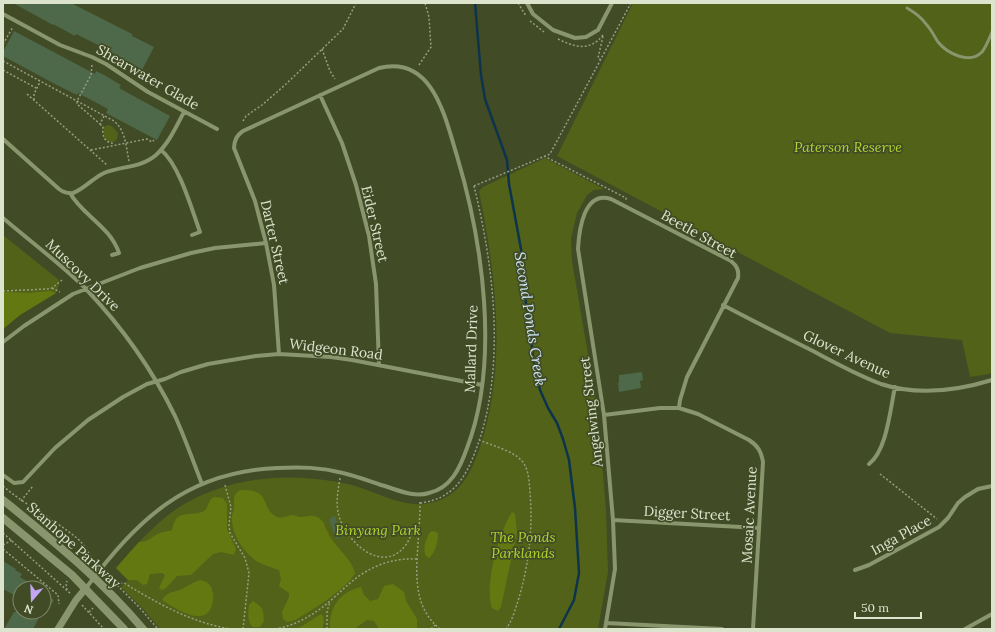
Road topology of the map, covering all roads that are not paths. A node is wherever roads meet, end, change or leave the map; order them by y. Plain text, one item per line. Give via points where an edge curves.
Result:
1 (527, 3) edge
2 (612, 3) edge
3 (907, 8) dead end
4 (3, 14) edge
5 (992, 32) edge
6 (320, 95) junction
7 (184, 112) junction
8 (217, 129) dead end
9 (3, 139) edge
10 (235, 140) joint
11 (161, 150) junction
12 (70, 193) junction
13 (598, 198) joint
14 (3, 218) edge
15 (192, 235) dead end
16 (266, 243) junction
17 (112, 255) dead end
18 (86, 289) junction
19 (724, 305) junction
20 (3, 342) edge
21 (279, 354) junction
22 (379, 365) junction
23 (992, 380) edge
24 (156, 381) junction
25 (482, 385) junction
26 (895, 387) junction
27 (679, 408) junction
28 (604, 415) junction
29 (869, 464) dead end
30 (3, 475) edge
31 (202, 484) junction
32 (992, 486) edge
33 (3, 500) edge
34 (3, 518) edge
35 (613, 520) junction
36 (759, 528) junction
37 (855, 570) dead end
38 (94, 577) junction
39 (86, 588) junction
40 (992, 614) edge
41 (606, 623) junction
42 (58, 629) edge
43 (124, 629) edge
44 (143, 629) edge
45 (605, 629) edge
46 (722, 629) edge
47 (753, 629) edge
48 (965, 629) edge

1 - 2 street via 533,14 553,30 575,38 586,37 598,30
3 - 5 lane via 926,23 948,52 955,55 966,57 981,52
4 - 7 street, Shearwater Glade via 60,45 106,64 139,87
6 - 10 street, Mallard Drive via 243,130
6 - 22 street, Eider Street via 342,144 356,185 368,236 376,284
6 - 25 street, Mallard Drive via 387,66 402,67 416,72 435,94 451,137 475,233 483,293
7 - 8 street, Shearwater Glade
7 - 11 street
9 - 12 street via 59,189
10 - 16 street, Darter Street via 234,148 255,201
11 - 12 street via 147,161 96,177
11 - 15 street via 177,174 200,232
12 - 17 street via 117,246 119,253
13 - 19 street, Beetle Street via 606,197 623,205 736,264 738,278
13 - 28 street, Angelwing Street via 592,202 584,216 578,250
14 - 18 street, Muscovy Drive
16 - 18 street via 215,248 177,256
16 - 21 street, Darter Street via 274,285
18 - 20 street via 42,314
18 - 24 street, Muscovy Drive via 128,338
19 - 26 street, Glover Avenue via 853,372
19 - 27 street, Beetle Street via 687,377
21 - 22 street, Widgeon Road via 331,357
21 - 24 street, Widgeon Road via 208,364
22 - 25 street, Widgeon Road
23 - 26 street, Glover Avenue via 943,391
24 - 30 street, Widgeon Road via 123,397 88,420 55,448 23,482 10,481
24 - 31 street, Muscovy Drive via 174,416
25 - 31 street, Mallard Drive via 476,419 459,468 442,488 427,494 400,492 342,473 309,467 230,474
26 - 29 street via 883,442 875,459
27 - 28 street, Mosaic Avenue
27 - 36 street, Mosaic Avenue via 698,414 749,440 760,449 763,462
28 - 35 street, Angelwing Street
31 - 38 street, Mallard Drive via 172,500 147,518
32 - 37 street, Inga Place via 978,489 965,497 939,527
33 - 38 main road, Stanhope Parkway
34 - 39 main road, Stanhope Parkway
35 - 36 street, Digger Street
35 - 41 street, Angelwing Street via 615,570
36 - 47 street, Mosaic Avenue
38 - 39 street, Mallard Drive
38 - 44 main road, Stanhope Parkway
39 - 42 street
39 - 43 main road, Stanhope Parkway
40 - 48 street
41 - 45 street, Angelwing Street
41 - 46 street

